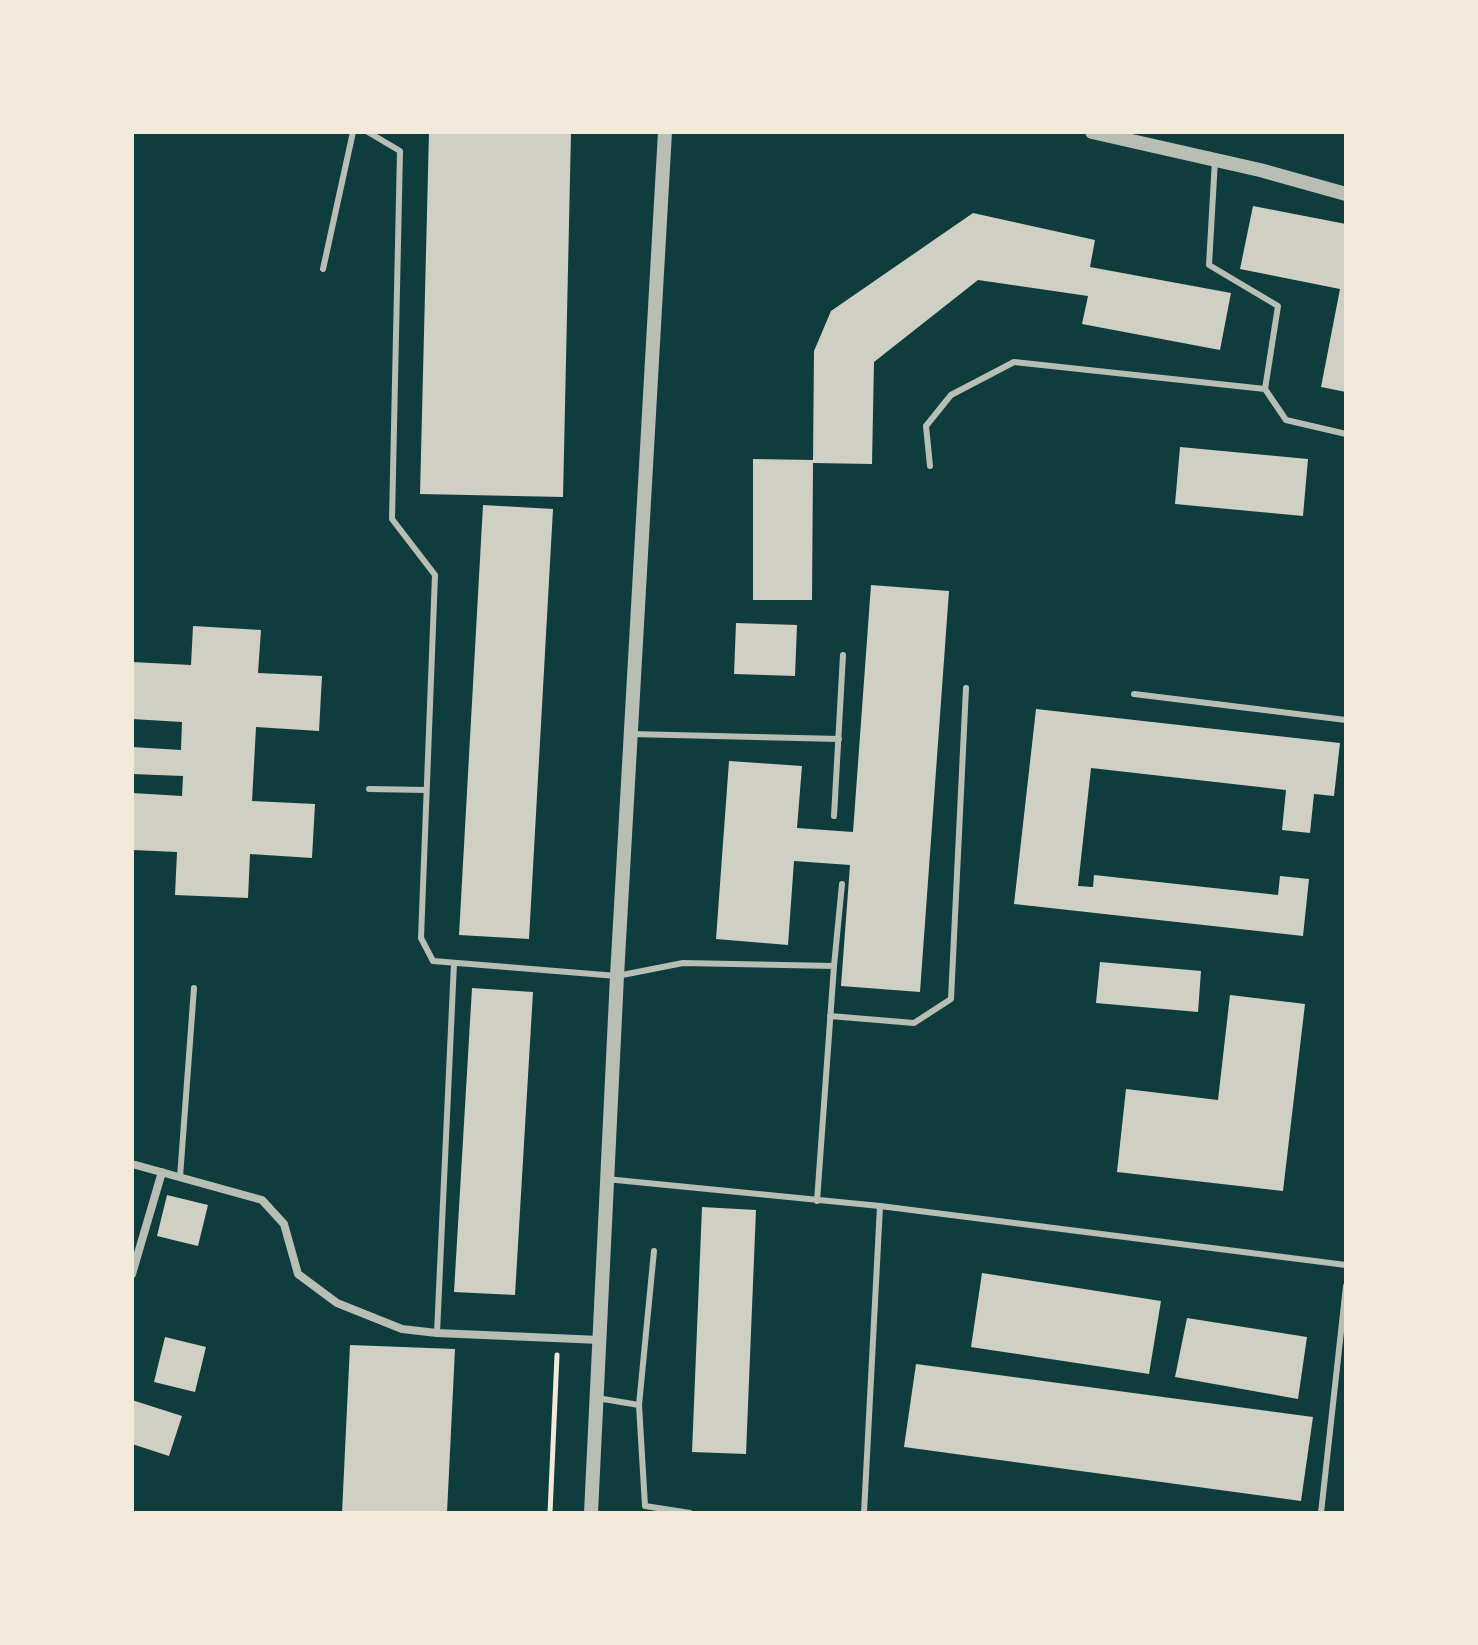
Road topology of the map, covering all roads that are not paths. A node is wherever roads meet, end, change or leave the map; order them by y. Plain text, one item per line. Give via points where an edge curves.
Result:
1 (353, 132) edge
2 (368, 132) edge
3 (665, 132) edge
4 (1092, 132) edge
5 (1215, 160) junction
6 (1346, 194) edge
7 (323, 269) dead end
8 (1265, 389) junction
9 (1346, 434) edge
10 (930, 466) dead end
11 (843, 655) dead end
12 (966, 688) dead end
13 (1134, 694) dead end
14 (1346, 720) edge
15 (631, 734) junction
16 (839, 739) junction
17 (369, 789) dead end
18 (426, 790) junction
19 (834, 816) dead end
20 (842, 884) dead end
21 (454, 963) junction
22 (834, 966) junction
23 (617, 976) junction
24 (194, 988) dead end
25 (830, 1016) junction
26 (132, 1164) edge
27 (162, 1172) junction
28 (180, 1177) junction
29 (606, 1179) junction
30 (817, 1201) junction
31 (880, 1206) junction
32 (654, 1251) dead end
33 (1346, 1265) edge
34 (132, 1274) edge
35 (1346, 1286) edge
36 (437, 1333) junction
37 (600, 1340) junction
38 (597, 1398) junction
39 (639, 1405) junction
40 (591, 1513) edge
41 (690, 1513) edge
42 (864, 1513) edge
43 (1321, 1513) edge

1 - 7 lane
2 - 18 lane via 400,151 392,519 435,575
3 - 15 street
4 - 5 street
5 - 6 street
5 - 8 lane via 1209,265 1278,306
8 - 9 lane via 1286,420
8 - 10 lane via 1014,362 951,395 926,426
11 - 16 lane
12 - 25 lane via 951,999 914,1023
13 - 14 lane
15 - 16 lane
15 - 23 street
16 - 19 lane
17 - 18 lane
18 - 21 lane via 421,938 433,961
20 - 22 lane
21 - 23 lane
21 - 36 lane
22 - 23 lane via 683,963
22 - 25 lane
23 - 29 street
24 - 28 lane
25 - 30 lane
26 - 27 street
27 - 28 street
27 - 34 street
28 - 36 street via 262,1200 284,1224 298,1274 337,1303 402,1329
29 - 30 lane
29 - 37 street
30 - 31 lane
31 - 33 lane
31 - 42 lane
32 - 39 lane
35 - 43 lane
36 - 37 street
37 - 38 street
38 - 39 lane
38 - 40 street
39 - 41 lane via 645,1506

